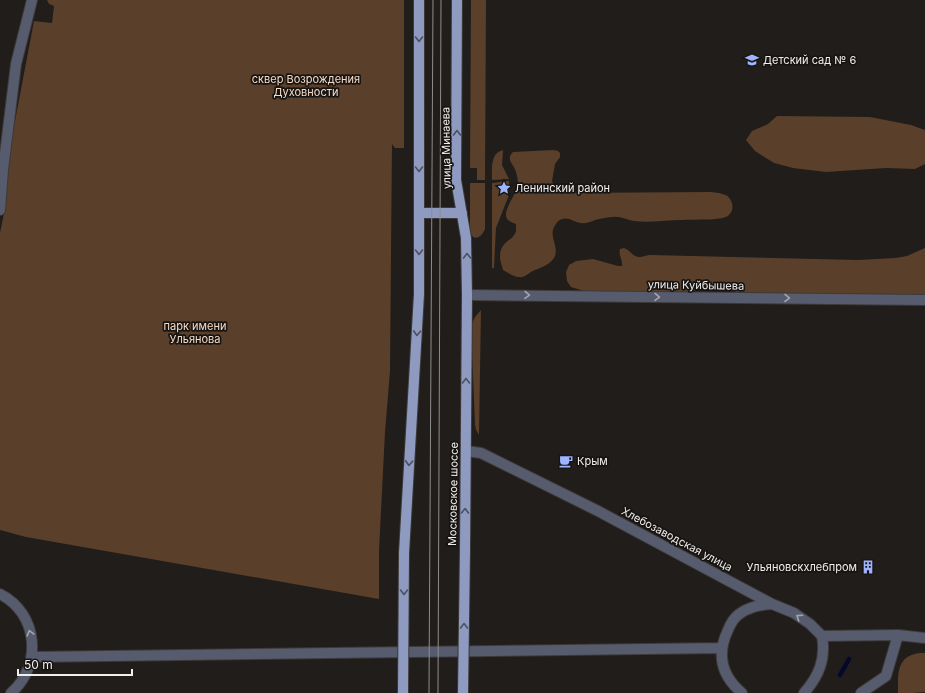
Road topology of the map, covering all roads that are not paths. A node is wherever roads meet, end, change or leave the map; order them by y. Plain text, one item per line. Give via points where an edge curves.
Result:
1 (32, 0) edge
2 (419, 0) edge
3 (457, 0) edge
4 (0, 210) edge
5 (419, 213) junction
6 (462, 213) junction
7 (467, 295) junction
8 (925, 300) edge
9 (466, 451) junction
10 (0, 594) edge
11 (772, 604) junction
12 (898, 635) junction
13 (822, 636) junction
14 (925, 638) edge
15 (722, 648) junction
16 (32, 657) junction
17 (11, 693) edge
18 (403, 693) edge
19 (463, 693) edge
20 (742, 693) edge
21 (804, 693) edge
22 (861, 693) edge

1 - 4 street via 16,64
2 -> 5 main road
6 -> 3 main road, улица Минаева via 456,180
5 - 6 main road
5 -> 18 main road, bridge via 419,294 404,553
7 -> 6 main road, улица Минаева via 466,238
7 -> 8 street, улица Куйбышева
9 -> 7 main road, Московское шоссе
9 - 11 street, Хлебозаводская улица via 481,453 591,507
19 -> 9 main road, Московское шоссе, bridge
16 -> 10 street via 28,623 19,609
13 -> 11 street, Хлебозаводская улица via 794,613
11 - 15 street via 749,608 737,616 730,625
12 - 13 street
12 - 14 street
12 - 22 street via 886,676
13 - 21 street via 824,646 820,668
15 - 16 street
15 - 20 street via 721,659 726,674
16 - 17 street via 27,673

